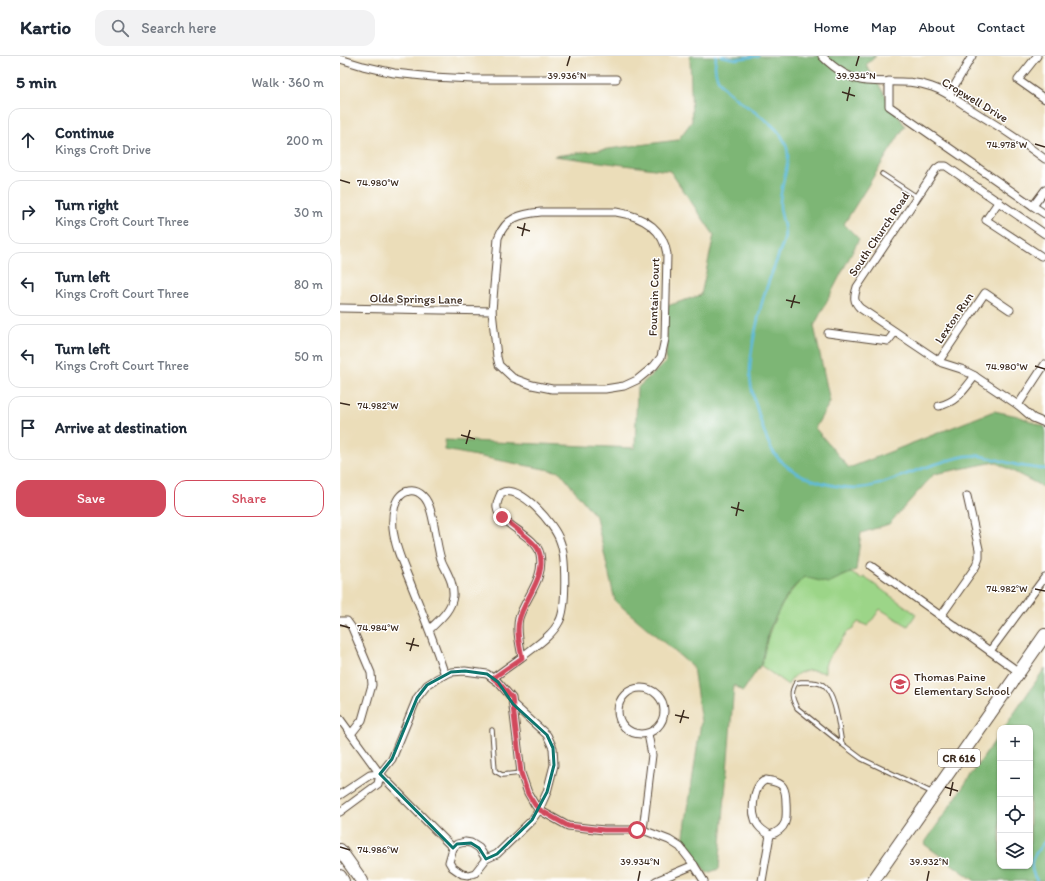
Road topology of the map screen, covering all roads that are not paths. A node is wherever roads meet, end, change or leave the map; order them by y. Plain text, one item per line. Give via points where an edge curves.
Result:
1 (822, 56) edge
2 (972, 56) edge
3 (1037, 56) edge
4 (340, 59) edge
5 (616, 79) dead end
6 (889, 81) junction
7 (949, 95) junction
8 (1045, 99) edge
9 (1045, 159) edge
10 (882, 174) dead end
11 (1045, 190) edge
12 (917, 198) junction
13 (998, 201) junction
14 (1033, 206) junction
15 (1045, 214) edge
16 (1045, 234) edge
17 (1041, 256) dead end
18 (340, 308) edge
19 (1010, 310) dead end
20 (492, 312) junction
21 (895, 332) junction
22 (828, 333) dead end
23 (938, 361) junction
24 (1045, 364) edge
25 (975, 376) junction
26 (1018, 405) junction
27 (939, 406) dead end
28 (1045, 423) edge
29 (967, 496) dead end
30 (871, 566) dead end
31 (1045, 577) edge
32 (941, 616) junction
33 (340, 621) edge
34 (429, 630) junction
35 (1045, 635) edge
36 (990, 651) junction
37 (522, 658) junction
38 (1019, 672) junction
39 (445, 675) junction
40 (493, 678) junction
41 (513, 704) junction
42 (340, 719) edge
43 (492, 730) dead end
44 (351, 734) junction
45 (648, 734) junction
46 (842, 744) junction
47 (521, 773) junction
48 (380, 774) junction
49 (934, 793) junction
50 (340, 795) edge
51 (540, 810) junction
52 (340, 812) edge
53 (643, 830) junction
54 (770, 835) junction
55 (453, 848) junction
56 (340, 850) edge
57 (486, 858) junction
58 (694, 864) junction
59 (340, 876) edge
60 (343, 881) edge
61 (362, 881) edge
62 (656, 881) edge
63 (704, 881) edge
64 (762, 881) edge
65 (873, 881) edge

1 - 6 street, Cropwell Drive via 836,68 854,77 865,81
2 - 7 street
3 - 8 street via 1018,80
4 - 5 street via 394,73 433,77
6 - 7 street, Cropwell Drive via 924,84
6 - 14 street via 889,106
7 - 9 street, Cropwell Drive
10 - 12 lane
11 - 14 street
12 - 13 street, South Church Road via 936,169 946,166
12 - 21 street, South Church Road via 856,287 854,296 854,302 860,308
13 - 16 street, South Church Road
13 - 17 street via 986,220
14 - 15 street
18 - 20 street, Olde Springs Lane
19 - 23 street, Lexton Run via 985,293
20 - 20 street, Fountain Court via 498,238 510,220 518,216 541,212 625,213 654,227 666,245 665,338 661,357 637,380 624,386 605,389 552,389 513,378 499,365
21 - 22 street via 888,341
21 - 23 street, South Church Road
23 - 25 street, South Church Road
24 - 26 street
25 - 26 street, South Church Road
25 - 27 street via 956,398 948,404
26 - 28 street, South Church Road via 1033,418
29 - 32 street via 979,558
30 - 32 street
31 - 36 street
32 - 36 street
33 - 44 street via 347,622 352,628 371,673 372,685 362,720
34 - 34 street via 397,547 393,529 397,500 401,494 408,491 421,494 427,500 441,560 453,590 448,611
34 - 39 street
35 - 38 main road, CR 616
36 - 38 street
37 - 37 street via 518,623 537,582 541,560 538,549 498,511 496,506 503,492 528,500 557,533 563,552 563,611 559,622 548,636
37 - 40 street
38 - 49 main road, CR 616
39 - 40 street via 466,671 487,674
39 - 48 street via 427,685 416,698 392,759
40 - 41 street via 512,698
41 - 47 street
41 - 51 street via 547,735 553,748 554,765
42 - 44 street
43 - 47 lane via 495,771 502,775
44 - 48 street
45 - 45 street via 662,722 664,706 655,693 640,688 626,693 618,706 618,714 620,721 630,732
45 - 53 street via 652,755
46 - 46 lane via 797,708 792,700 792,690 796,683 813,682 822,685 829,692
46 - 49 lane via 862,759
47 - 51 street via 528,794
48 - 50 street via 370,775
48 - 52 street via 378,784
48 - 55 street
49 - 65 main road, CR 616
51 - 53 street via 568,826 604,830
51 - 57 street via 497,854
53 - 58 street via 680,847
54 - 54 street via 758,826 753,811 758,788 766,780 783,786 786,792 787,817 778,832
54 - 64 street
55 - 57 street via 464,842 471,844 479,848
55 - 57 street via 450,862 452,867 462,874 475,873
56 - 61 main road
58 - 62 street
58 - 63 street
59 - 60 main road

